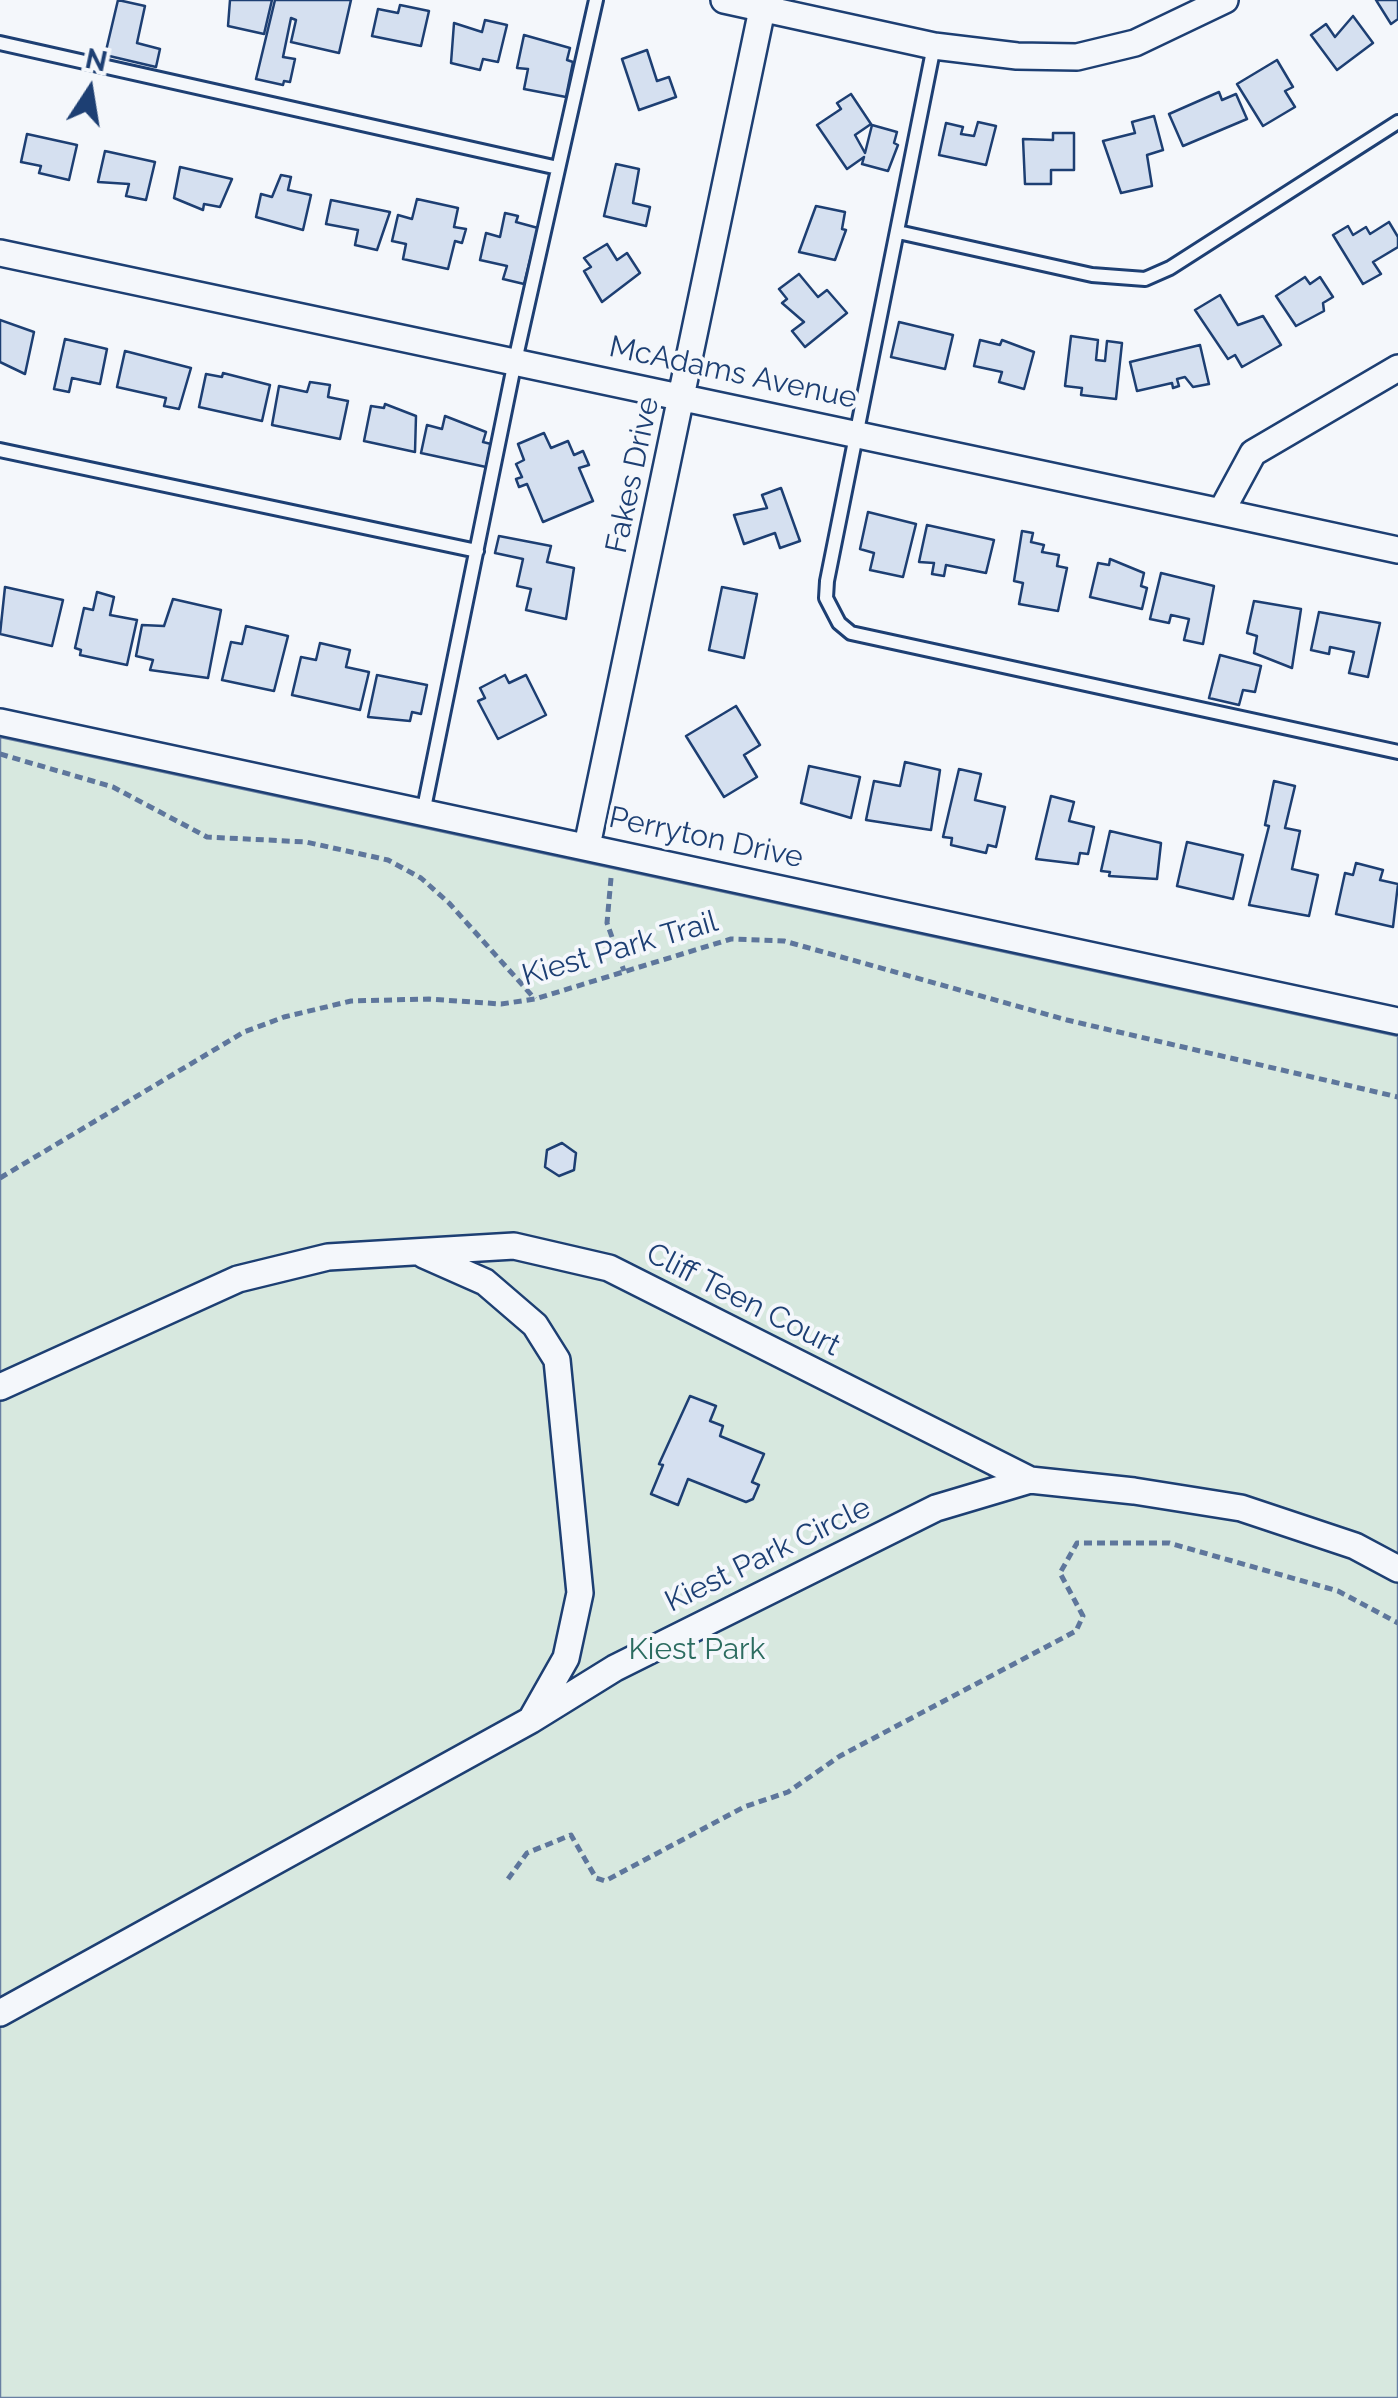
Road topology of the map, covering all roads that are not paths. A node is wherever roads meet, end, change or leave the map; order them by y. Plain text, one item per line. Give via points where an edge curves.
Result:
1 (596, 0) edge
2 (724, 0) edge
3 (1225, 0) edge
4 (764, 4) edge
5 (0, 43) edge
6 (934, 46) junction
7 (1398, 122) edge
8 (558, 168) junction
9 (898, 232) junction
10 (0, 253) edge
11 (515, 360) junction
12 (1398, 368) edge
13 (684, 395) junction
14 (857, 433) junction
15 (0, 450) edge
16 (1222, 512) junction
17 (477, 550) junction
18 (1398, 550) edge
19 (0, 722) edge
20 (1398, 752) edge
21 (423, 814) junction
22 (587, 846) junction
23 (1398, 1021) edge
24 (409, 1252) junction
25 (0, 1387) edge
26 (1030, 1480) junction
27 (1398, 1570) edge
28 (531, 1720) junction
29 (0, 2012) edge

1 - 8 lane
2 - 4 street
3 - 6 street via 1135,43 1077,57
4 - 6 street
4 - 13 street, Fakes Drive
5 - 8 lane
6 - 9 lane
7 - 9 lane via 1145,280
8 - 11 lane
9 - 14 lane
10 - 11 street, McAdams Avenue
11 - 13 street, McAdams Avenue
11 - 17 lane
12 - 16 street via 1254,453
13 - 14 street, McAdams Avenue
13 - 22 street, Fakes Drive
14 - 16 street, McAdams Avenue
14 - 20 lane via 826,598 852,633
15 - 17 lane
16 - 18 street, McAdams Avenue
17 - 21 lane
19 - 21 street, Perryton Drive
21 - 22 street, Perryton Drive
22 - 23 street, Perryton Drive
24 - 25 street, Cliff Teen Court via 328,1257 238,1278
24 - 26 street, Cliff Teen Court via 514,1246 609,1268
24 - 28 street, Cliff Teen Court via 485,1282 535,1324 558,1360 580,1594 566,1658
26 - 27 street, Kiest Park Circle via 1241,1508 1355,1546
26 - 28 street, Kiest Park Circle via 936,1508 615,1668
28 - 29 street, Kiest Park Circle

